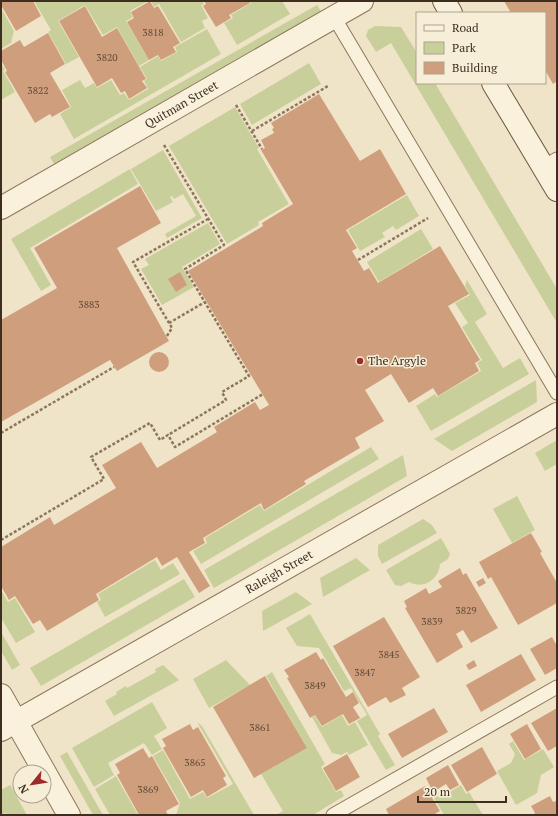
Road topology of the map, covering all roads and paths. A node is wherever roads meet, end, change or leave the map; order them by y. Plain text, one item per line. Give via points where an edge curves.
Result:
1 (444, 1) edge
2 (349, 6) edge
3 (450, 12) edge
4 (494, 84) edge
5 (328, 86) dead end
6 (235, 102) dead end
7 (252, 131) junction
8 (163, 143) dead end
9 (262, 149) dead end
10 (550, 163) edge
11 (557, 190) edge
12 (1, 208) edge
13 (430, 217) dead end
14 (208, 219) junction
15 (358, 260) dead end
16 (204, 302) junction
17 (169, 323) junction
18 (167, 336) dead end
19 (114, 367) dead end
20 (557, 393) edge
21 (263, 394) dead end
22 (557, 414) edge
23 (1, 432) edge
24 (168, 435) junction
25 (1, 540) edge
26 (557, 687) edge
27 (1, 695) edge
28 (9, 726) edge
29 (69, 815) edge
30 (333, 815) edge

1 - 3 street
2 - 12 street, Quitman Street
2 - 20 lane
4 - 10 street
5 - 7 path
6 - 7 path
7 - 9 path
8 - 14 path
10 - 11 street
13 - 15 path
14 - 16 path via 224,245 185,269
14 - 17 path via 133,262
16 - 17 path
16 - 24 path via 249,376 222,392 226,400
17 - 18 path via 172,328
19 - 23 path
21 - 24 path via 175,447
22 - 28 street, Raleigh Street
24 - 25 path via 160,440 150,423 91,457 104,479
26 - 30 lane
27 - 28 street
28 - 29 street

